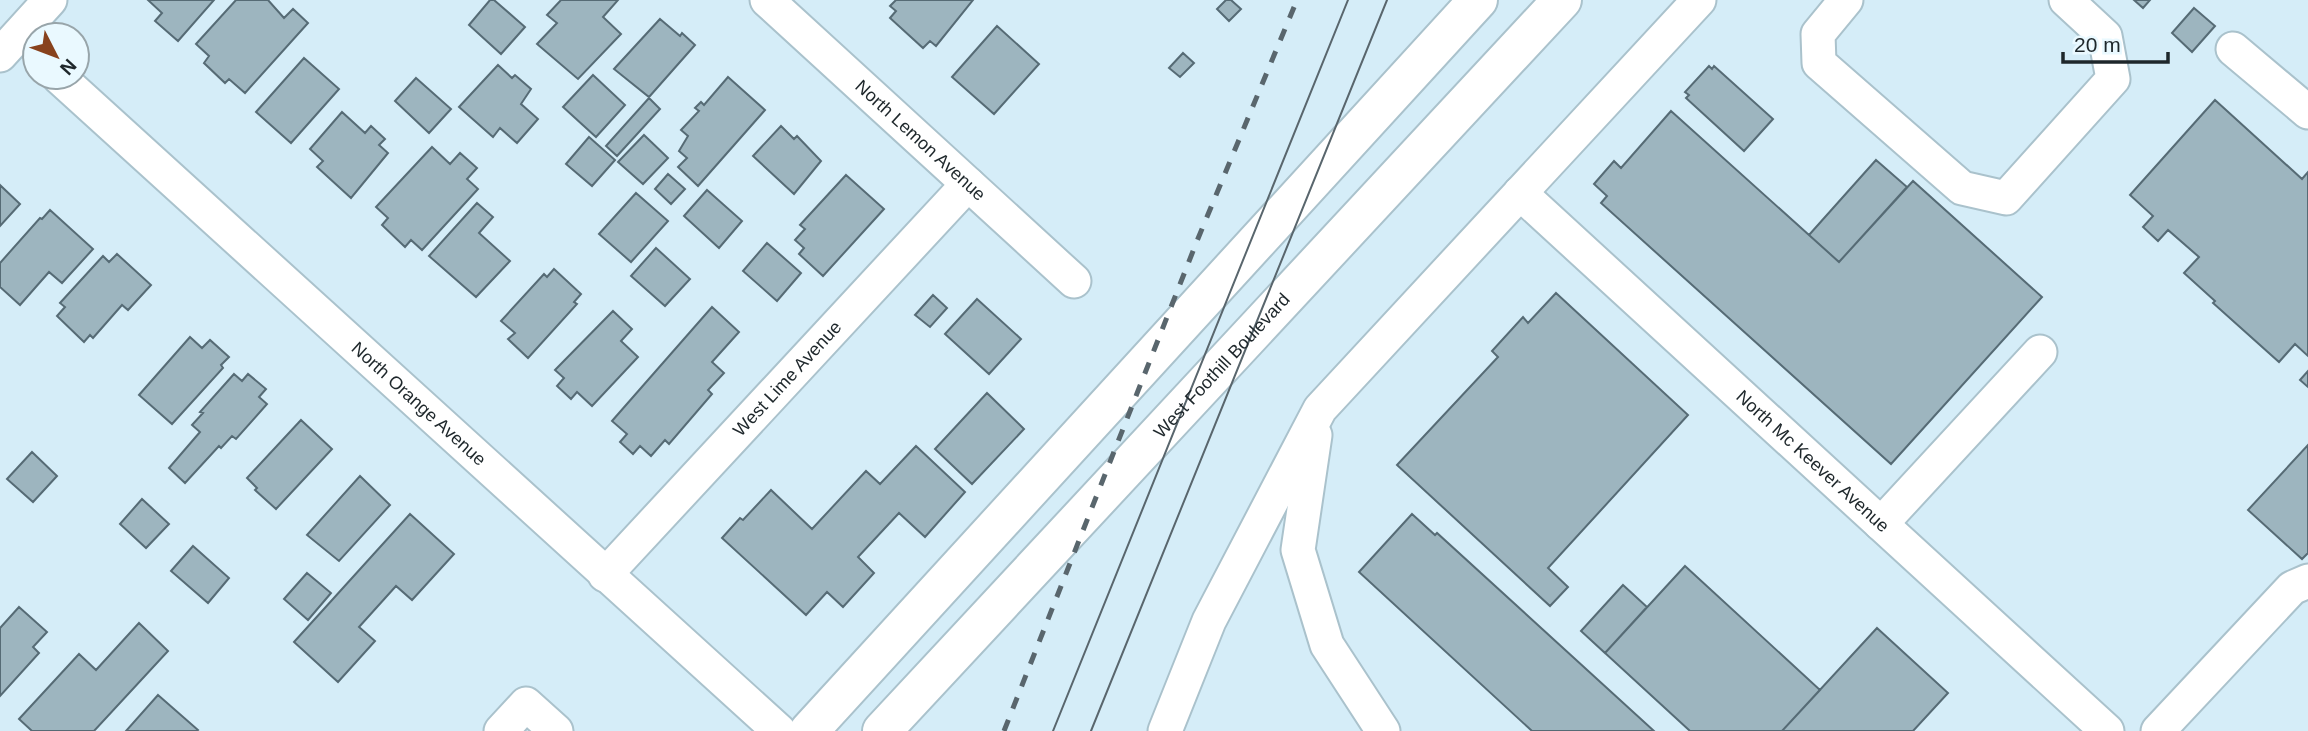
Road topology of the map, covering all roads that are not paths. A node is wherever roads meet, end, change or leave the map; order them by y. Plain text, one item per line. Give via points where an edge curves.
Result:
1 (50, 0) edge
2 (766, 0) edge
3 (1478, 0) edge
4 (1562, 0) edge
5 (1699, 0) edge
6 (1846, 0) edge
7 (2066, 0) edge
8 (13, 43) edge
9 (2233, 50) dead end
10 (75, 91) edge
11 (2308, 112) edge
12 (968, 184) junction
13 (1520, 193) junction
14 (1074, 281) dead end
15 (2040, 352) dead end
16 (1320, 409) junction
17 (1881, 524) junction
18 (606, 575) junction
19 (2308, 580) edge
20 (501, 731) edge
21 (556, 731) edge
22 (779, 731) edge
23 (808, 731) edge
24 (882, 731) edge
25 (1165, 731) edge
26 (1383, 731) edge
27 (2106, 731) edge
28 (2158, 731) edge

1 - 8 street
2 - 12 street, North Lemon Avenue
3 - 23 main road
4 - 24 main road, West Foothill Boulevard
5 - 13 street
6 - 7 street via 1818,34 1819,63 1962,188 2006,198 2113,79 2105,36
9 - 11 street
10 - 18 street, North Orange Avenue
12 - 14 street, North Lemon Avenue
12 - 18 street, West Lime Avenue
13 - 16 street
13 - 17 street, North Mc Keever Avenue
15 - 17 street
16 - 25 street via 1209,621
16 - 26 street via 1298,550 1327,645
17 - 27 street, North Mc Keever Avenue
18 - 22 street, North Orange Avenue
19 - 28 street via 2292,588
20 - 21 street via 526,704

